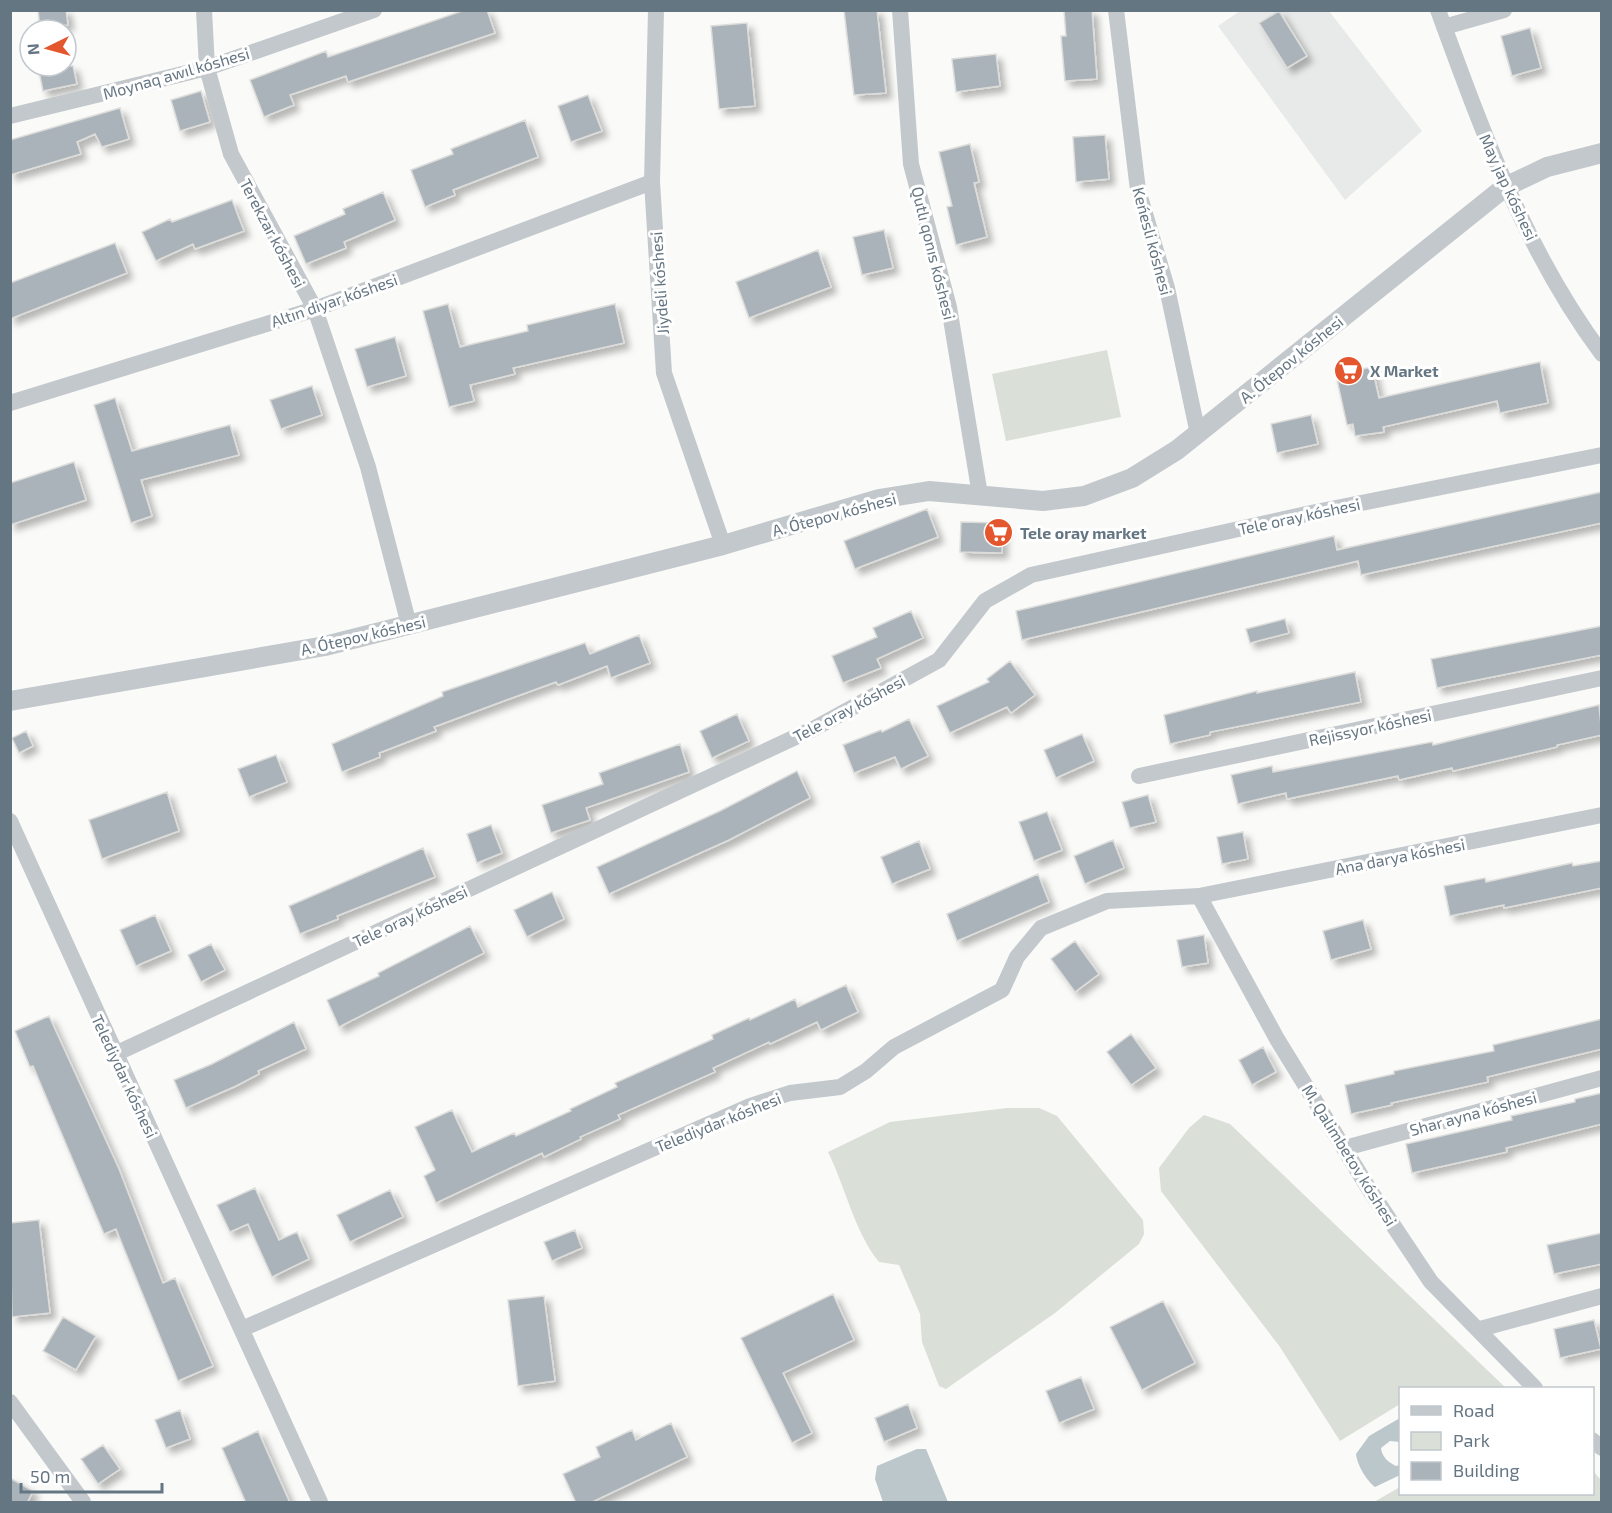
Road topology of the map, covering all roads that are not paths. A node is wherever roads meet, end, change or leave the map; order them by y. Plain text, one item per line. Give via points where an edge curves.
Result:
1 (204, 10) edge
2 (374, 10) edge
3 (656, 10) edge
4 (900, 10) edge
5 (1116, 10) edge
6 (1438, 10) edge
7 (1504, 10) edge
8 (1444, 27) junction
9 (207, 68) junction
10 (10, 116) edge
11 (1602, 153) edge
12 (652, 182) junction
13 (1505, 187) junction
14 (315, 309) junction
15 (1602, 354) edge
16 (10, 403) edge
17 (1198, 434) junction
18 (1602, 455) edge
19 (980, 495) junction
20 (723, 545) junction
21 (409, 625) junction
22 (1602, 678) edge
23 (10, 701) edge
24 (1139, 777) dead end
25 (1602, 815) edge
26 (10, 821) edge
27 (1199, 896) junction
28 (115, 1054) junction
29 (1602, 1078) edge
30 (1345, 1148) junction
31 (1602, 1296) edge
32 (242, 1329) junction
33 (1480, 1329) junction
34 (1533, 1387) edge
35 (10, 1402) edge
36 (83, 1503) edge
37 (320, 1503) edge

1 - 9 street, Terekzar kóshesi
2 - 9 street, Moynaq awıl kóshesi
3 - 12 street, Jiydeli kóshesi
4 - 19 street, Qutlı qonıs kóshesi via 911,164 949,307
5 - 17 street, Keńesli kóshesi via 1138,190 1167,288
6 - 8 street, May jap kóshesi
7 - 8 street
8 - 13 street, May jap kóshesi
9 - 10 street, Moynaq awıl kóshesi
9 - 14 street, Terekzar kóshesi via 231,154
11 - 13 street, A. Ótepov kóshesi via 1547,167
12 - 14 street, Altın diyar kóshesi
12 - 20 street, Jiydeli kóshesi via 664,373
13 - 15 street, May jap kóshesi via 1572,314
13 - 17 street, A. Ótepov kóshesi
14 - 16 street, Altın diyar kóshesi
14 - 21 street, Terekzar kóshesi via 368,466
17 - 19 street, A. Ótepov kóshesi via 1132,478 1084,496 1043,501
18 - 28 street, Tele oray kóshesi via 1030,575 985,601 939,660 815,728
19 - 20 street, A. Ótepov kóshesi via 929,491 879,499
20 - 21 street, A. Ótepov kóshesi
21 - 23 street, A. Ótepov kóshesi via 325,646
22 - 24 street, Rejissyor kóshesi
25 - 27 street, Ana darya kóshesi
26 - 28 street, Telediydar kóshesi
27 - 30 street, M. Qalimbetov kóshesi via 1277,1039
27 - 32 street, Telediydar kóshesi via 1107,901 1041,928 1017,957 1002,990 894,1047 840,1087 790,1093 750,1106
28 - 32 street, Telediydar kóshesi
29 - 30 street, Shar ayna kóshesi
30 - 33 street, M. Qalimbetov kóshesi via 1431,1282
31 - 33 street
32 - 37 street, Telediydar kóshesi
33 - 34 street, M. Qalimbetov kóshesi
35 - 36 street

